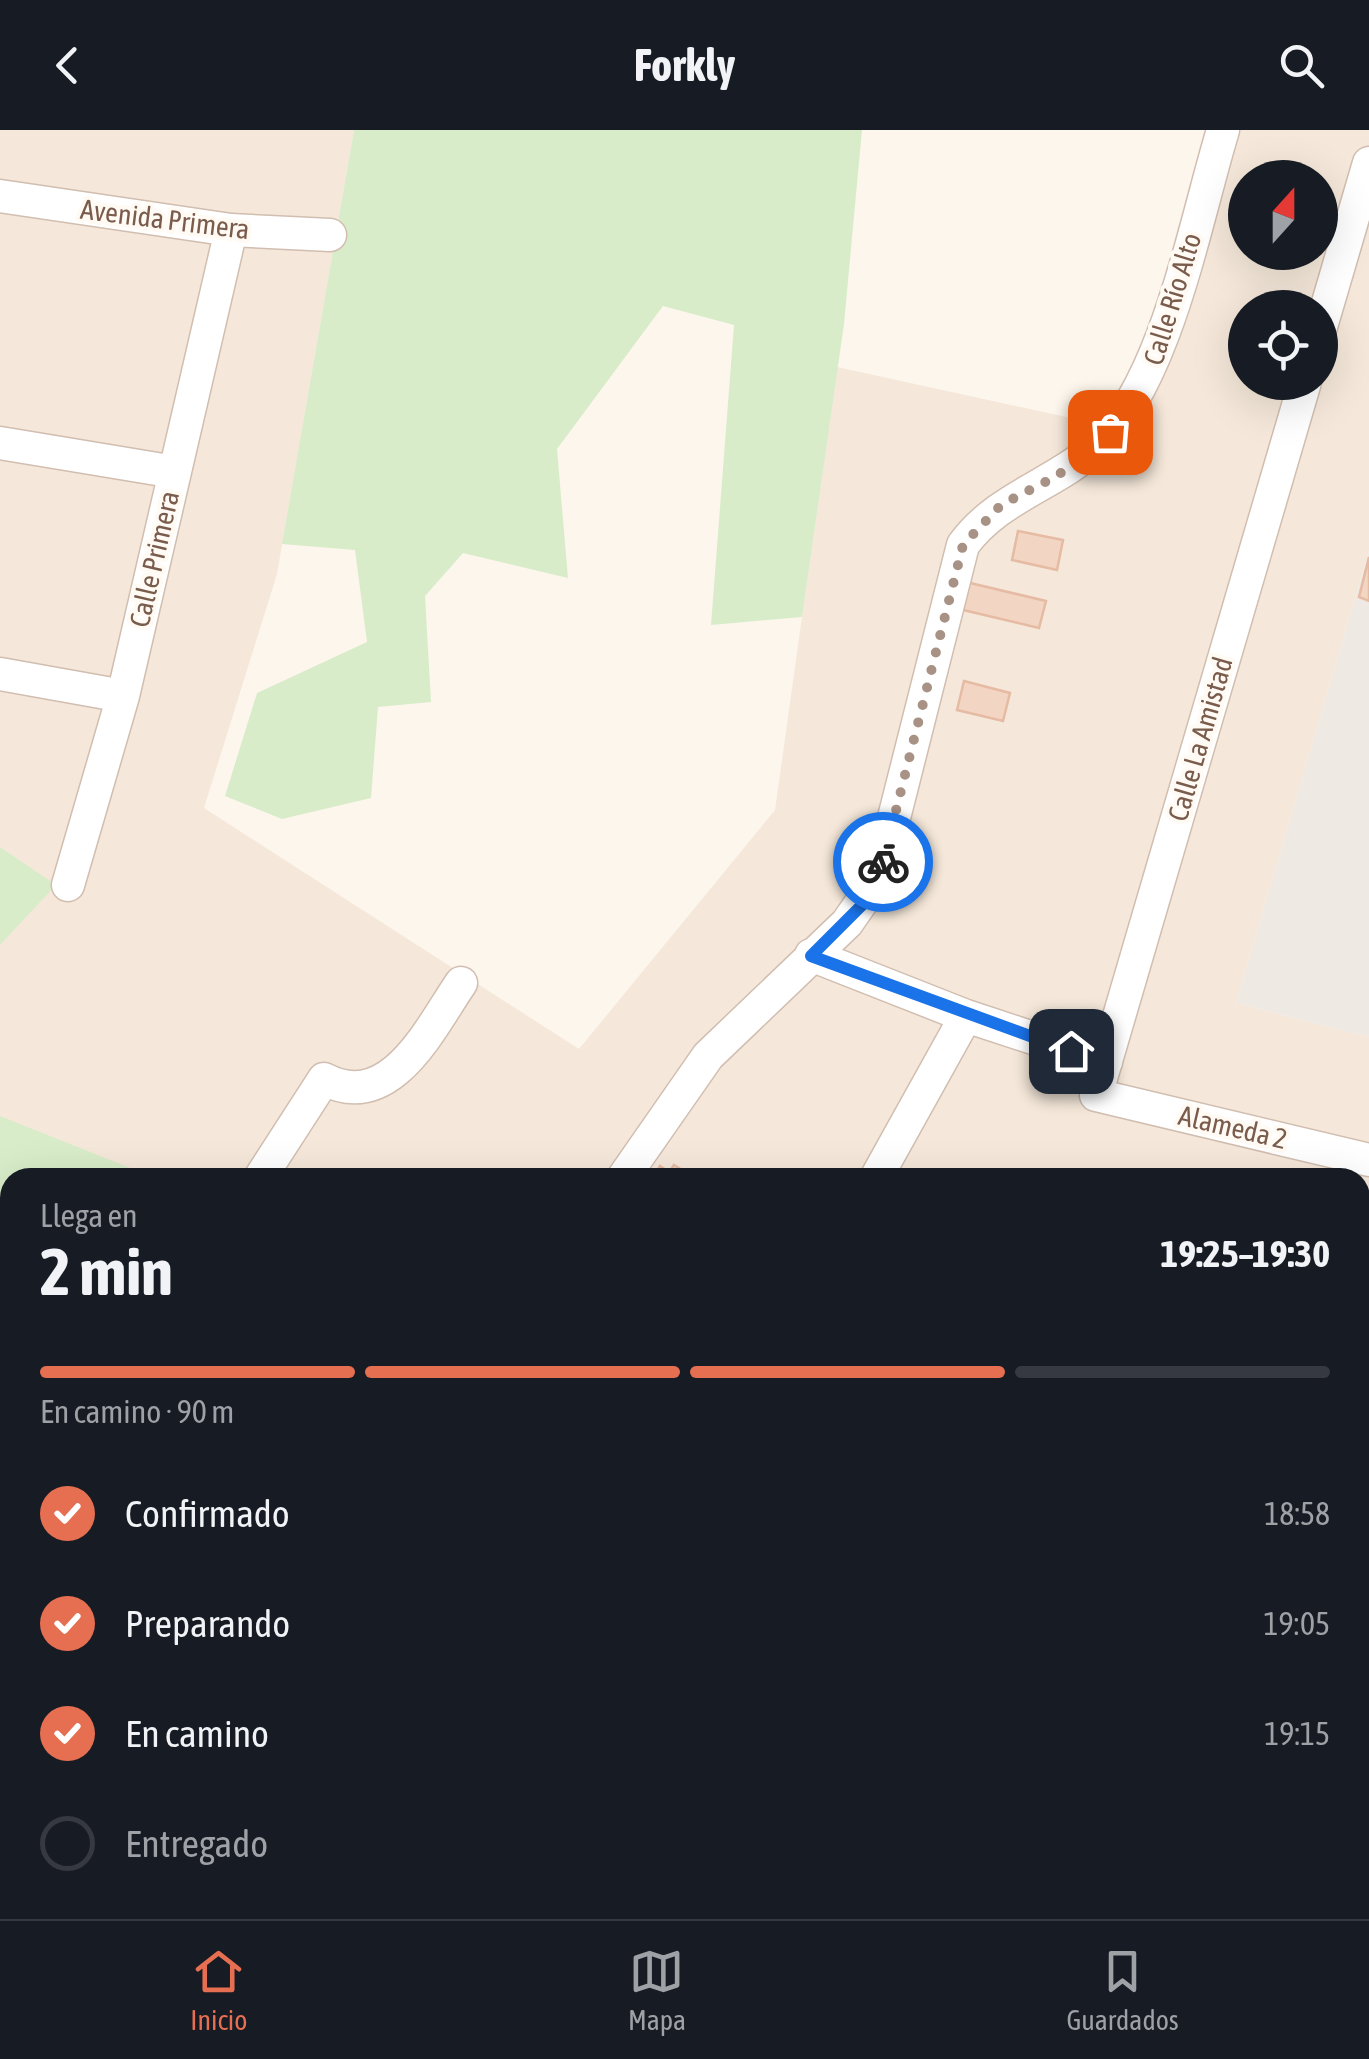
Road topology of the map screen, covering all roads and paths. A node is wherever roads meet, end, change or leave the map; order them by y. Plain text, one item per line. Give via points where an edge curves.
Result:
1 (1223, 130) edge
2 (1369, 163) edge
3 (0, 196) edge
4 (231, 230) junction
5 (330, 234) dead end
6 (1332, 290) edge
7 (1300, 400) edge
8 (0, 443) edge
9 (174, 472) junction
10 (0, 674) edge
11 (122, 696) junction
12 (68, 886) dead end
13 (811, 956) junction
14 (461, 982) dead end
15 (966, 1016) junction
16 (1106, 1062) junction
17 (1096, 1095) joint
18 (1369, 1160) edge
19 (265, 1168) edge
20 (630, 1168) edge
21 (882, 1168) edge

1 - 13 street, Calle Río Alto via 1151,370 1126,417 1057,476 1001,505 963,545 879,877 855,914
2 - 6 street
3 - 4 street, Avenida Primera
4 - 5 street, Avenida Primera
4 - 9 street, Calle Primera
7 - 16 street, Calle La Amistad
8 - 9 street
9 - 11 street, Calle Primera
10 - 11 street
11 - 12 street, Calle Primera
13 - 15 street
13 - 20 street, Calle Río Alto via 708,1056
14 - 19 street via 390,1078 340,1088 314,1072
15 - 16 street
15 - 21 street
16 - 17 street, Calle La Amistad
17 - 18 street, Alameda 2

